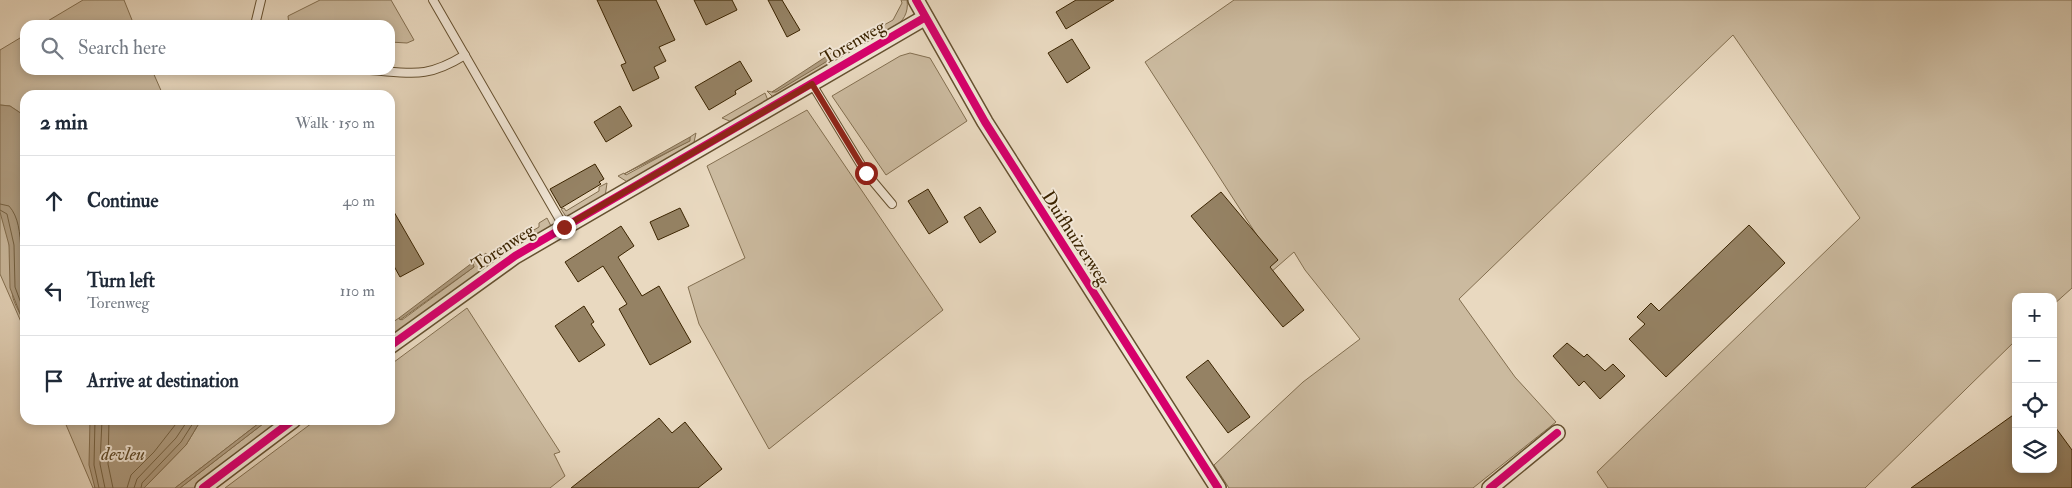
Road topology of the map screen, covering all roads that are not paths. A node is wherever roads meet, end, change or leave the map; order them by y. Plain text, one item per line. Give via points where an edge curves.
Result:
1 (261, 0) edge
2 (433, 0) edge
3 (916, 0) edge
4 (924, 18) junction
5 (256, 20) edge
6 (465, 55) junction
7 (395, 72) edge
8 (812, 84) junction
9 (892, 204) dead end
10 (564, 227) junction
11 (395, 342) edge
12 (286, 425) edge
13 (1557, 433) dead end
14 (204, 488) edge
15 (1218, 488) edge
16 (1490, 488) edge

1 - 5 lane
2 - 6 lane
3 - 4 street, Duifhuizerweg
4 - 8 street, Torenweg
4 - 15 street, Duifhuizerweg via 985,122
6 - 7 lane via 443,69 419,74
6 - 10 lane
8 - 9 lane via 866,173
8 - 10 street, Torenweg
10 - 11 street, Torenweg via 515,256
12 - 14 street
13 - 16 street

